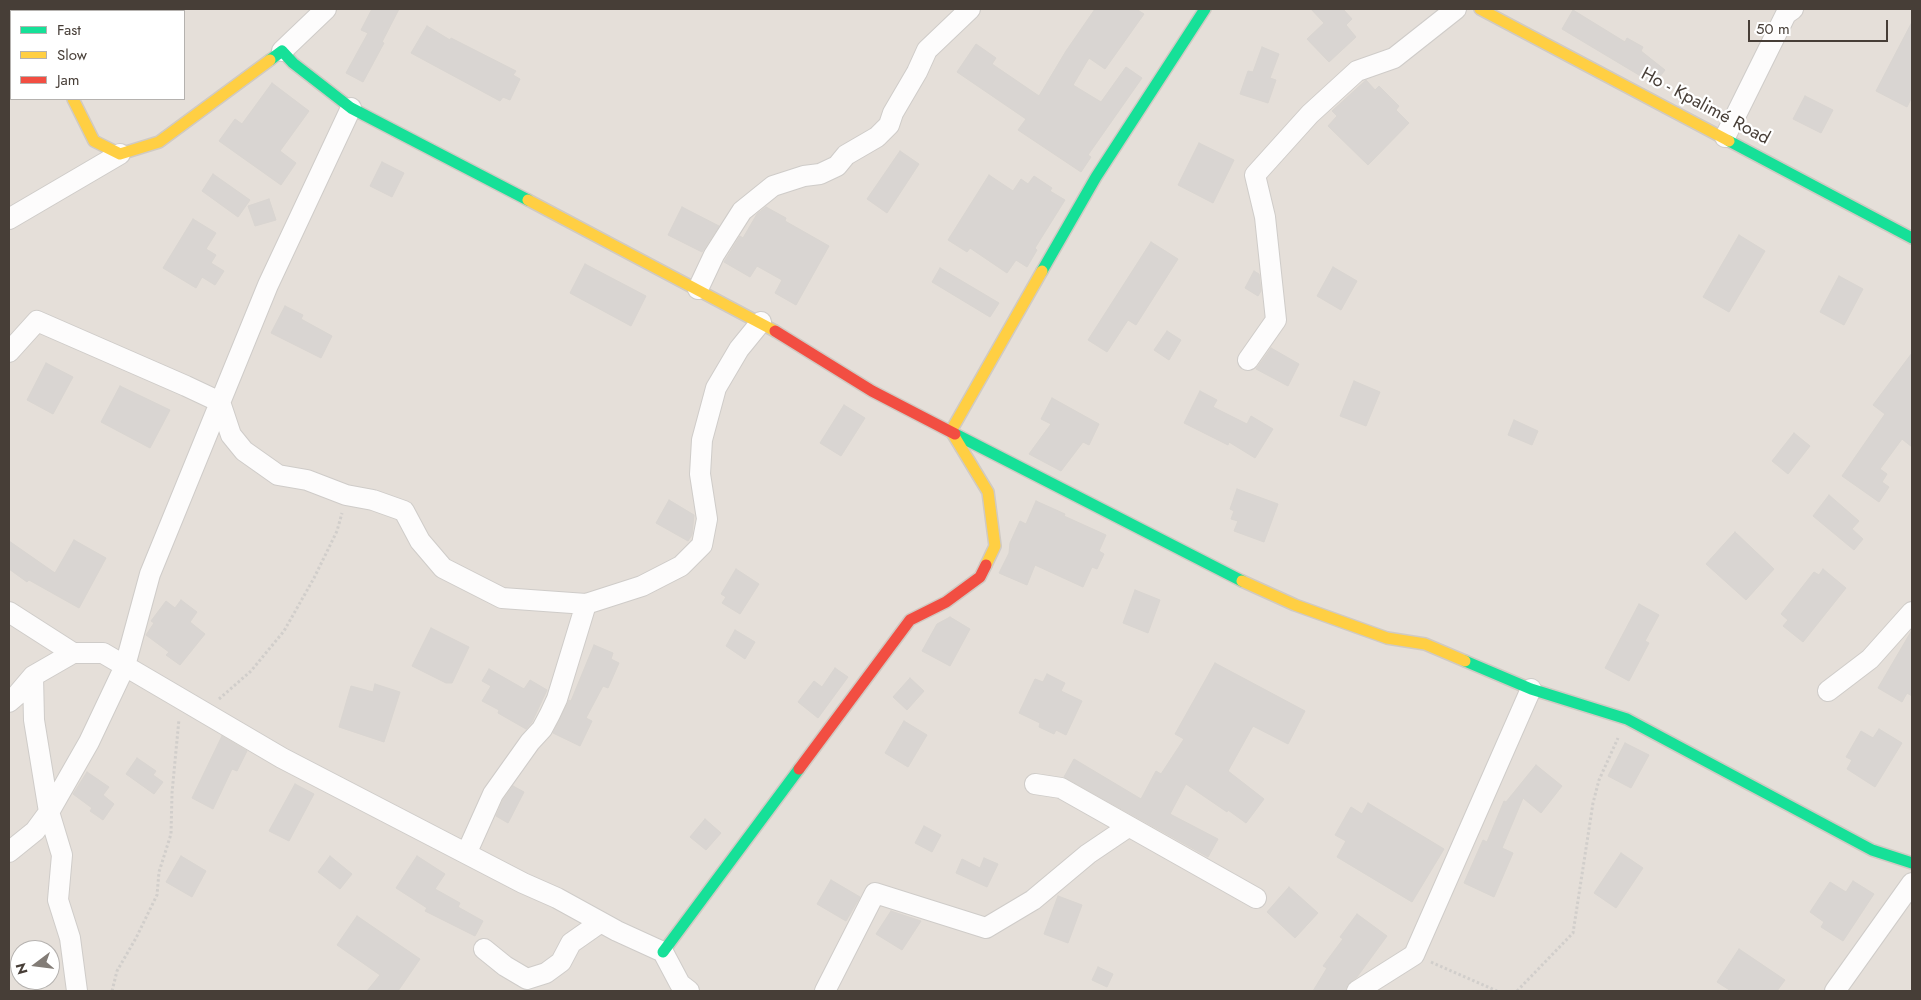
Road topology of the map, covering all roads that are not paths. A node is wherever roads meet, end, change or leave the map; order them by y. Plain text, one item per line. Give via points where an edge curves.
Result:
1 (326, 9) edge
2 (970, 9) edge
3 (1204, 9) edge
4 (1456, 9) edge
5 (1480, 9) edge
6 (1793, 9) edge
7 (282, 51) junction
8 (74, 100) edge
9 (351, 108) junction
10 (1725, 137) junction
11 (120, 154) junction
12 (9, 219) edge
13 (1912, 238) edge
14 (698, 289) junction
15 (761, 322) junction
16 (9, 352) edge
17 (1248, 360) dead end
18 (220, 402) junction
19 (951, 431) junction
20 (586, 604) junction
21 (9, 612) edge
22 (1912, 612) edge
23 (73, 653) junction
24 (125, 666) junction
25 (33, 676) junction
26 (1531, 689) junction
27 (1828, 691) dead end
28 (9, 702) edge
29 (1035, 784) dead end
30 (50, 812) junction
31 (1128, 827) junction
32 (9, 852) edge
33 (467, 852) junction
34 (1912, 863) edge
35 (1912, 883) edge
36 (1256, 898) dead end
37 (601, 922) junction
38 (484, 949) dead end
39 (663, 952) junction
40 (77, 991) edge
41 (689, 991) edge
42 (825, 991) edge
43 (1357, 991) edge
44 (1835, 991) edge

1 - 7 street
2 - 14 street via 927,50 889,125 871,142 820,174 773,186 742,211 714,255
3 - 19 street via 1096,178
4 - 17 street via 1394,58 1357,71 1310,114 1255,176 1265,217 1276,320
5 - 10 street, Ho - Kpalimé Road
6 - 10 street via 1786,14
7 - 9 street
7 - 11 street via 159,142
8 - 11 street via 94,141
9 - 14 street
9 - 18 street via 268,285
10 - 13 street, Ho - Kpalimé Road
11 - 12 street
14 - 15 street
15 - 19 street via 872,391
15 - 20 street via 739,349 716,388 702,440 700,474 707,519 702,545 681,566 642,586
16 - 18 street via 37,321
18 - 20 street via 231,435 244,451 278,475 306,480 404,511 420,541 443,568 502,598
18 - 24 street via 150,574
19 - 26 street via 1224,573 1295,605 1387,638 1425,644
19 - 39 street via 988,492 996,546 980,577 946,602 910,620
20 - 33 street via 550,714 493,794
21 - 23 street
22 - 27 street via 1870,659
23 - 24 street via 103,653
23 - 25 street
24 - 30 street via 89,742
24 - 33 street via 282,758
25 - 28 street
25 - 30 street via 34,720
26 - 34 street via 1627,719 1872,850
26 - 43 street via 1414,955
29 - 31 street via 1061,788
30 - 32 street via 35,832
30 - 40 street via 62,855 58,900 70,938
31 - 36 street
31 - 42 street via 1088,854 1033,900 986,928 875,893
33 - 37 street
35 - 44 street
37 - 38 street via 571,943 561,962 546,973 527,979
37 - 39 street
39 - 41 street via 680,984

